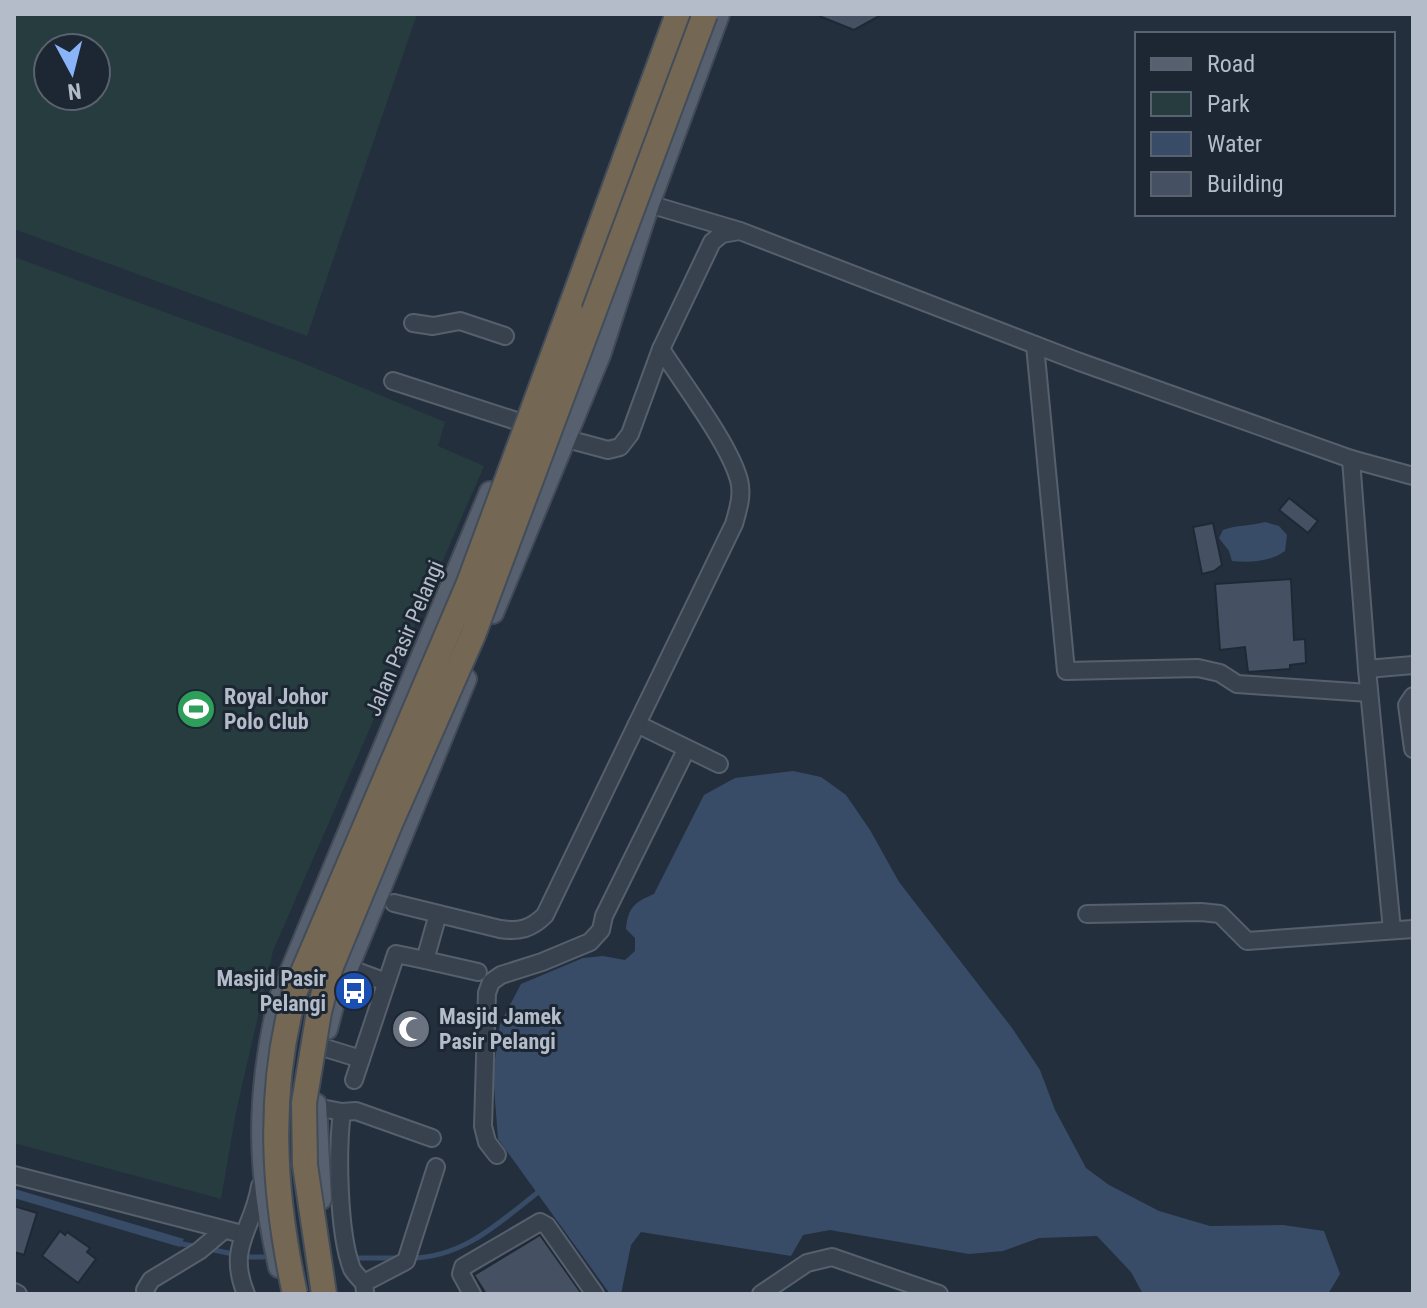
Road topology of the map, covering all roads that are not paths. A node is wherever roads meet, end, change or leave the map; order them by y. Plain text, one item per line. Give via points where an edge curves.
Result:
1 (670, 14) edge
2 (678, 14) edge
3 (705, 14) edge
4 (719, 14) edge
5 (649, 204) junction
6 (740, 231) junction
7 (413, 323) dead end
8 (505, 336) dead end
9 (1035, 345) junction
10 (661, 349) junction
11 (393, 381) dead end
12 (519, 421) junction
13 (566, 440) junction
14 (1351, 459) junction
15 (1413, 476) edge
16 (1413, 665) edge
17 (1367, 669) junction
18 (1369, 693) junction
19 (1413, 696) edge
20 (637, 724) junction
21 (1413, 749) edge
22 (686, 750) junction
23 (719, 764) dead end
24 (394, 903) dead end
25 (438, 914) junction
26 (1087, 914) dead end
27 (1413, 929) edge
28 (1392, 930) junction
29 (425, 960) junction
30 (348, 968) junction
31 (478, 972) dead end
32 (386, 982) junction
33 (322, 1047) junction
34 (361, 1059) junction
35 (354, 1080) dead end
36 (316, 1107) junction
37 (342, 1112) junction
38 (432, 1138) dead end
39 (497, 1155) dead end
40 (436, 1167) dead end
41 (262, 1174) junction
42 (14, 1175) edge
43 (224, 1230) junction
44 (242, 1234) junction
45 (364, 1289) edge
46 (146, 1294) edge
47 (246, 1294) edge
48 (285, 1294) edge
49 (295, 1294) edge
50 (324, 1294) edge
51 (336, 1294) edge
52 (472, 1294) edge
53 (595, 1294) edge
54 (761, 1294) edge
55 (939, 1294) edge

1 - 12 main road, Jalan Pasir Pelangi
2 - 49 highway, bridge via 469,583 295,991 283,1032 275,1104 278,1200
3 - 50 highway, bridge via 473,635 330,969 304,1103 306,1177
4 - 5 main road
5 - 6 lane
5 - 13 main road
6 - 9 lane
6 - 10 lane via 712,242
7 - 8 lane via 460,321
9 - 14 lane
9 - 18 lane via 1066,671 1198,668 1237,684
10 - 13 lane via 630,434 620,447 608,450
10 - 20 lane via 728,454 740,482 740,503
11 - 12 lane
12 - 13 lane
12 - 41 main road, Jalan Pasir Pelangi via 279,999 262,1097
13 - 30 main road
14 - 15 lane
14 - 17 lane
16 - 17 lane
17 - 18 lane
18 - 28 lane
19 - 21 lane via 1407,705
20 - 22 lane
20 - 25 lane via 545,915 535,925 513,931
22 - 23 lane
22 - 39 lane via 601,930 590,942 491,982 483,1126
24 - 25 lane
25 - 29 lane
26 - 28 lane via 1220,914 1247,941
27 - 28 lane
29 - 31 lane
29 - 32 lane via 396,954
30 - 32 lane
30 - 33 main road
32 - 34 lane
33 - 34 lane
33 - 36 main road
34 - 35 lane
36 - 37 lane
36 - 51 main road via 319,1185
37 - 38 lane via 356,1111
37 - 45 lane via 346,1247
40 - 45 lane via 406,1261
41 - 44 lane via 257,1208
41 - 48 main road, Jalan Pasir Pelangi
42 - 43 lane
43 - 44 lane
43 - 46 lane via 151,1280
44 - 47 lane via 237,1266
52 - 53 lane via 461,1274 463,1267 540,1222
54 - 55 lane via 807,1263 832,1257

